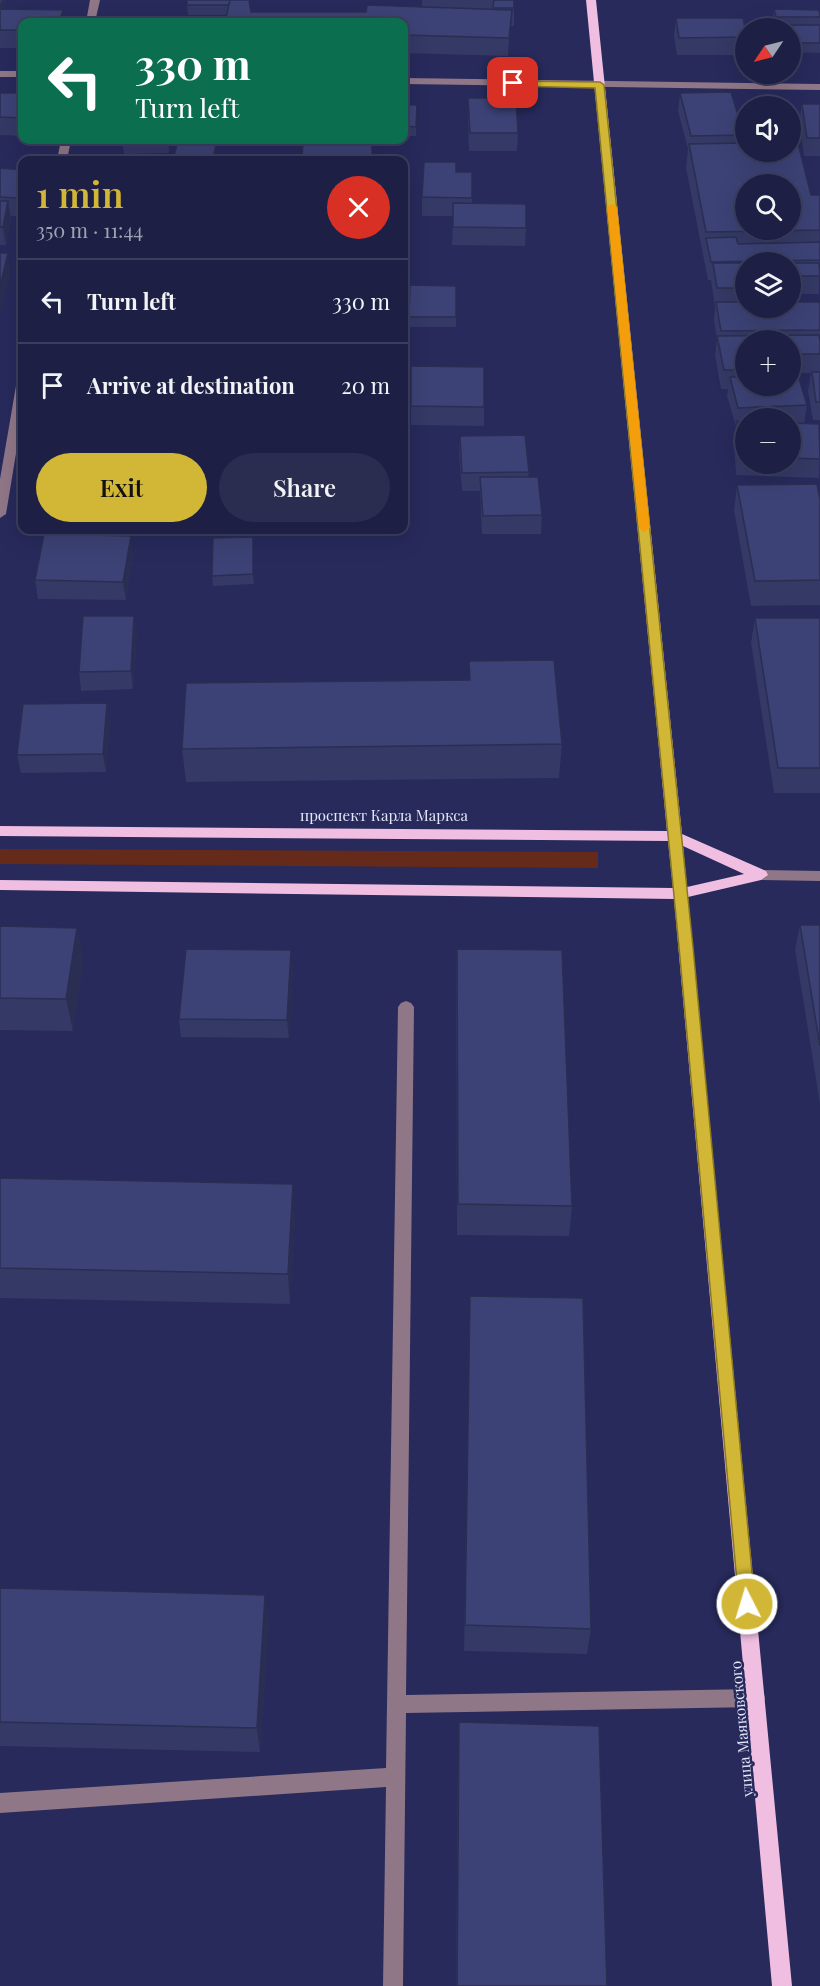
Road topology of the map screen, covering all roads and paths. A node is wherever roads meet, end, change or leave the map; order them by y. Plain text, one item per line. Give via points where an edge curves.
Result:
1 (95, 0) edge
2 (591, 0) edge
3 (91, 18) edge
4 (0, 74) edge
5 (18, 74) edge
6 (408, 81) edge
7 (600, 85) junction
8 (820, 87) edge
9 (18, 409) edge
10 (0, 514) edge
11 (0, 831) edge
12 (675, 836) junction
13 (760, 875) junction
14 (820, 876) edge
15 (0, 885) edge
16 (680, 894) junction
17 (406, 1007) dead end
18 (756, 1698) junction
19 (396, 1704) junction
20 (395, 1777) junction
21 (0, 1803) edge
22 (393, 1986) edge
23 (782, 1986) edge

1 - 3 street
2 - 7 main road, улица Маяковского
4 - 5 street
6 - 7 street
7 - 8 street
7 - 12 main road, улица Маяковского
9 - 10 street
11 - 12 main road, проспект Карла Маркса
12 - 13 main road, проспект Карла Маркса
12 - 16 main road, улица Маяковского
13 - 14 street, проспект Карла Маркса
13 - 16 main road, проспект Карла Маркса
15 - 16 main road, проспект Карла Маркса
16 - 18 main road, улица Маяковского
17 - 19 street
18 - 19 street
18 - 23 main road, улица Маяковского
19 - 20 street
20 - 21 street
20 - 22 street

